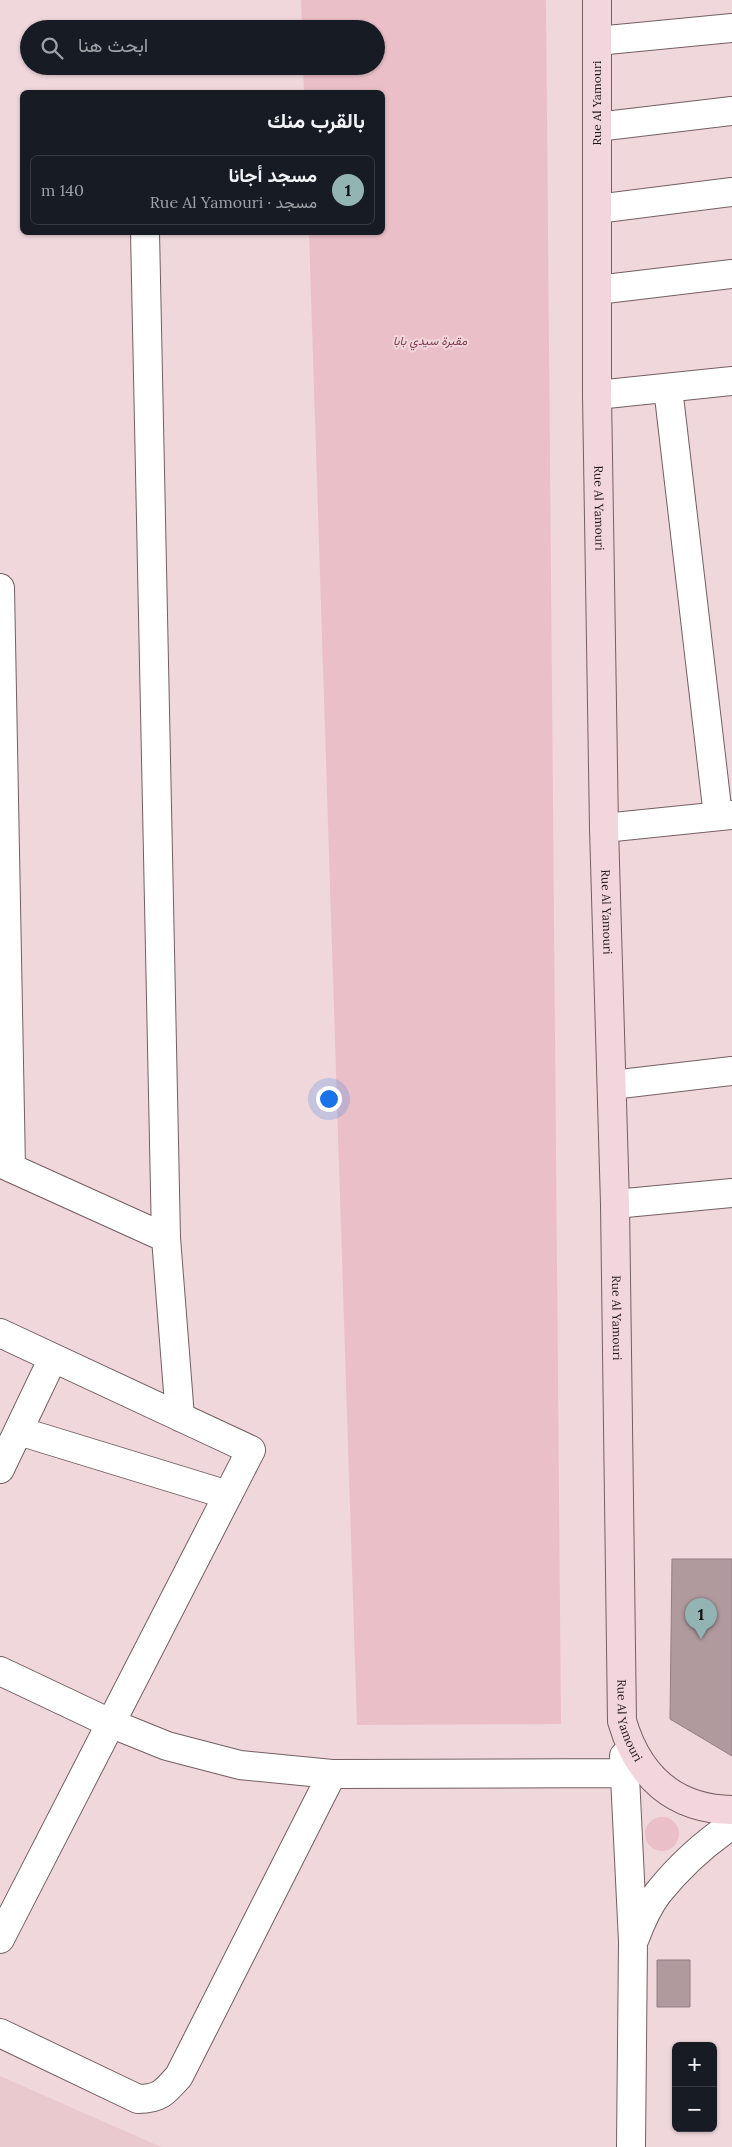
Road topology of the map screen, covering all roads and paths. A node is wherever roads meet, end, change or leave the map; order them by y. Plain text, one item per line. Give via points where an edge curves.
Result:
1 (597, 0) edge
2 (732, 28) edge
3 (597, 41) junction
4 (732, 111) edge
5 (598, 127) junction
6 (732, 192) edge
7 (597, 208) junction
8 (145, 235) edge
9 (732, 274) edge
10 (597, 290) junction
11 (732, 381) edge
12 (668, 388) junction
13 (597, 395) junction
14 (0, 588) edge
15 (725, 815) edge
16 (604, 828) junction
17 (732, 1071) edge
18 (612, 1085) junction
19 (5, 1165) edge
20 (732, 1193) edge
21 (615, 1204) junction
22 (166, 1238) junction
23 (0, 1333) edge
24 (53, 1358) junction
25 (180, 1417) junction
26 (19, 1431) junction
27 (0, 1469) edge
28 (228, 1495) junction
29 (0, 1671) edge
30 (622, 1721) junction
31 (110, 1723) junction
32 (625, 1773) junction
33 (332, 1774) junction
34 (676, 1796) junction
35 (732, 1810) edge
36 (627, 1815) junction
37 (732, 1825) edge
38 (629, 1850) junction
39 (685, 1863) junction
40 (0, 1938) edge
41 (633, 1941) junction
42 (0, 2033) edge
43 (631, 2147) edge

1 - 3 street, Rue Al Yamouri
2 - 3 street
3 - 5 street, Rue Al Yamouri
4 - 5 street
5 - 7 street, Rue Al Yamouri
6 - 7 street
7 - 10 street, Rue Al Yamouri
8 - 22 street
9 - 10 street
10 - 13 street, Rue Al Yamouri
11 - 12 street
12 - 13 street
12 - 15 street
13 - 16 street, Rue Al Yamouri
14 - 19 street
15 - 16 street
16 - 18 street, Rue Al Yamouri
17 - 18 street
18 - 21 street, Rue Al Yamouri
19 - 22 street
20 - 21 street
21 - 30 street, Rue Al Yamouri
22 - 25 street
23 - 24 street
24 - 25 street
24 - 26 street
25 - 28 street via 251,1450
26 - 27 street
26 - 28 street
28 - 31 street
29 - 31 street
30 - 32 street
30 - 34 street, Rue Al Yamouri via 634,1754 643,1768
31 - 33 street via 167,1746 240,1765
31 - 40 street
32 - 33 street
32 - 36 street
33 - 42 street via 179,2076 164,2092 152,2099 138,2099
34 - 35 street via 700,1807
34 - 36 street via 652,1788 644,1791 631,1803
34 - 39 street via 699,1817 702,1827 701,1838
36 - 38 street
37 - 39 street
38 - 39 street via 638,1870 651,1878 667,1876
38 - 41 street
39 - 41 street via 658,1894
41 - 43 street

